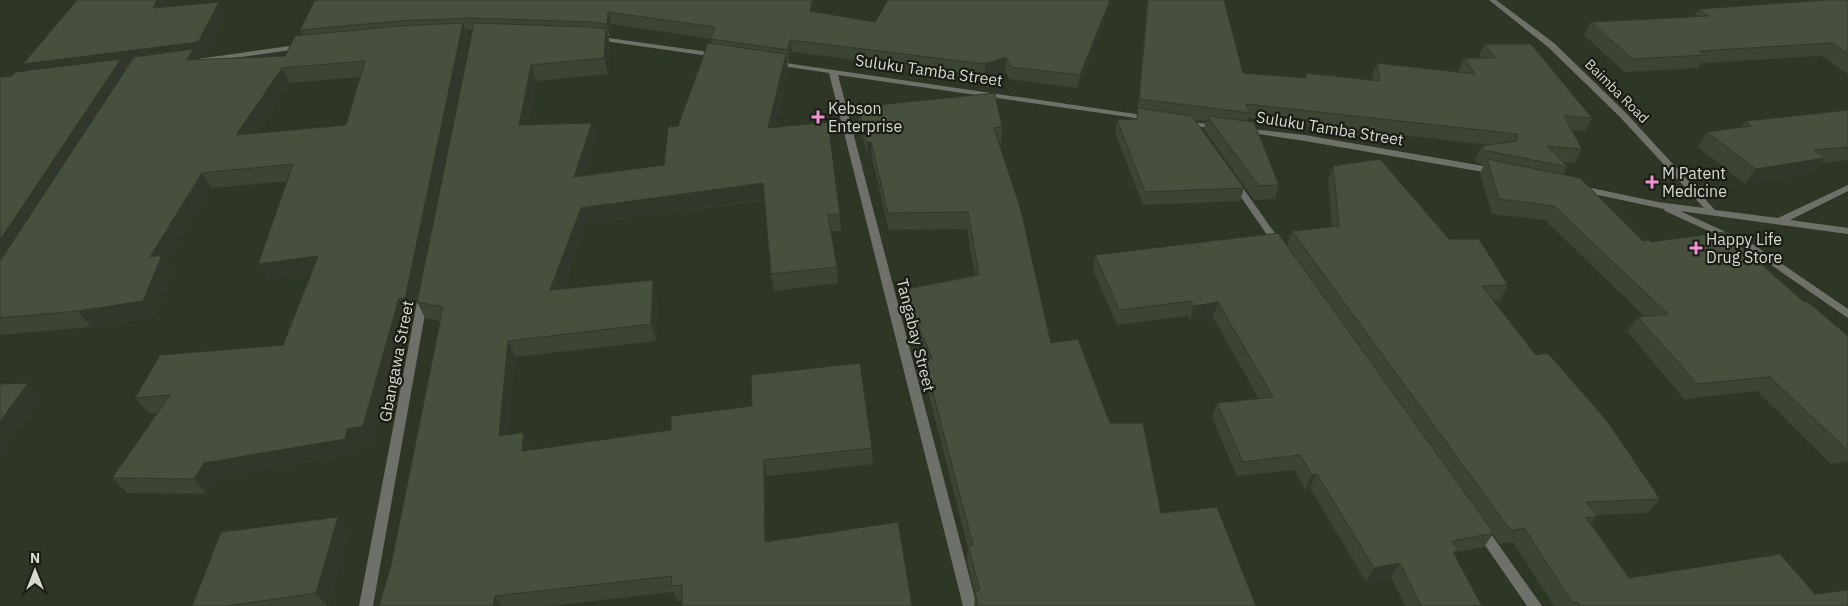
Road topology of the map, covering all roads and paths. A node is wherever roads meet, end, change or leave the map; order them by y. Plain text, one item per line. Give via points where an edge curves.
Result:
1 (1492, 0) edge
2 (584, 37) edge
3 (311, 45) edge
4 (728, 57) edge
5 (187, 62) edge
6 (766, 62) edge
7 (833, 72) junction
8 (1154, 118) edge
9 (1174, 121) edge
10 (1193, 124) junction
11 (1230, 129) edge
12 (1240, 130) edge
13 (1205, 140) edge
14 (1227, 172) edge
15 (1506, 173) edge
16 (1572, 187) edge
17 (1848, 188) edge
18 (1658, 205) junction
19 (1712, 212) junction
20 (1779, 221) junction
21 (1848, 231) edge
22 (1284, 253) edge
23 (426, 286) edge
24 (1848, 314) edge
25 (1478, 526) edge
26 (366, 606) edge
27 (970, 606) edge
28 (1535, 606) edge

1 - 19 street, Baimba Road via 1551,45 1623,116
2 - 4 street
3 - 5 street
6 - 7 street, Suluku Tamba Street
7 - 8 street, Suluku Tamba Street
7 - 27 street, Tangabay Street
9 - 10 street
10 - 11 street
10 - 13 street
12 - 15 street, Suluku Tamba Street
14 - 22 street
16 - 18 street
17 - 20 street
18 - 19 street
18 - 24 street via 1751,247
19 - 20 street
20 - 21 street
23 - 26 street, Gbangawa Street
25 - 28 street

